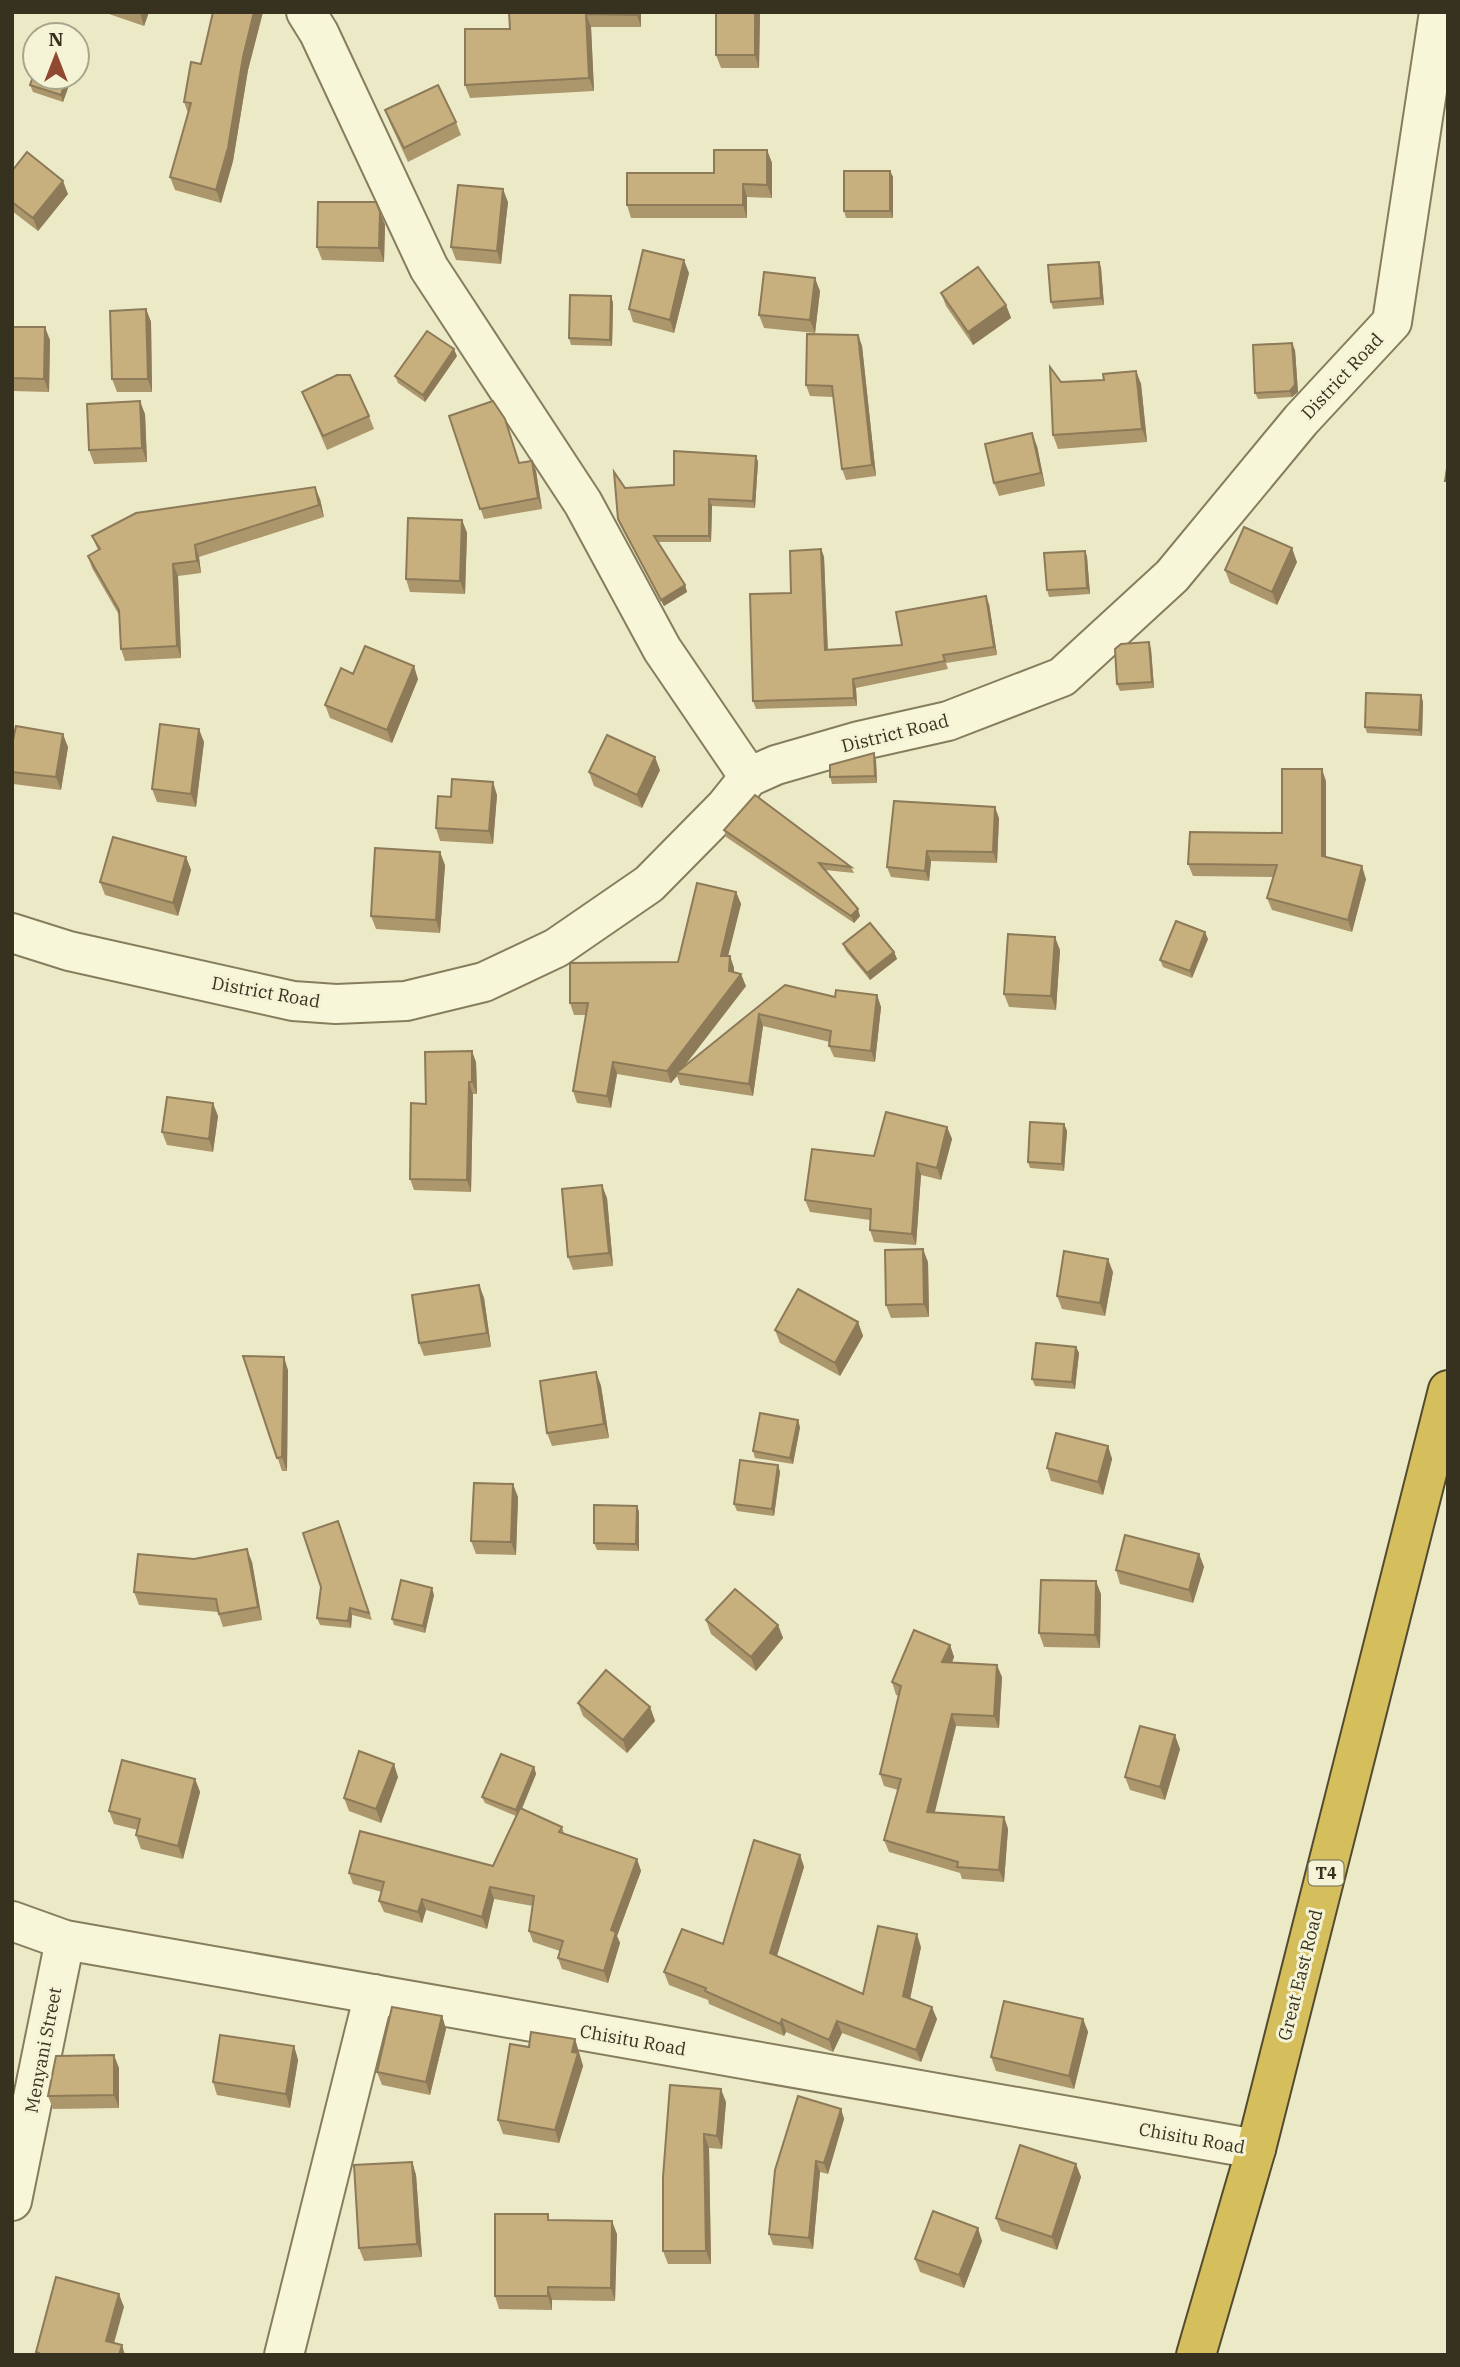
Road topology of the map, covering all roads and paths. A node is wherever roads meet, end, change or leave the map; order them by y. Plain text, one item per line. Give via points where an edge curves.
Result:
1 (306, 12) edge
2 (1439, 12) edge
3 (749, 777) junction
4 (12, 933) edge
5 (1448, 1390) edge
6 (12, 1920) edge
7 (65, 1940) junction
8 (373, 1994) junction
9 (1256, 2149) junction
10 (12, 2201) edge
11 (284, 2355) edge
12 (1196, 2355) edge

1 - 3 street via 429,268 583,503 662,649
2 - 3 street, District Road via 1392,323 1301,420 1172,576 1062,677 948,721 859,741
3 - 4 street, District Road via 649,884 556,948 484,982 406,1001 293,1001 69,951
5 - 9 highway, Great East Road / T4
6 - 7 street, Chisitu Road
7 - 8 street, Chisitu Road
7 - 10 street, Menyani Street
8 - 9 street, Chisitu Road
8 - 11 street
9 - 12 highway, Great East Road / T4

